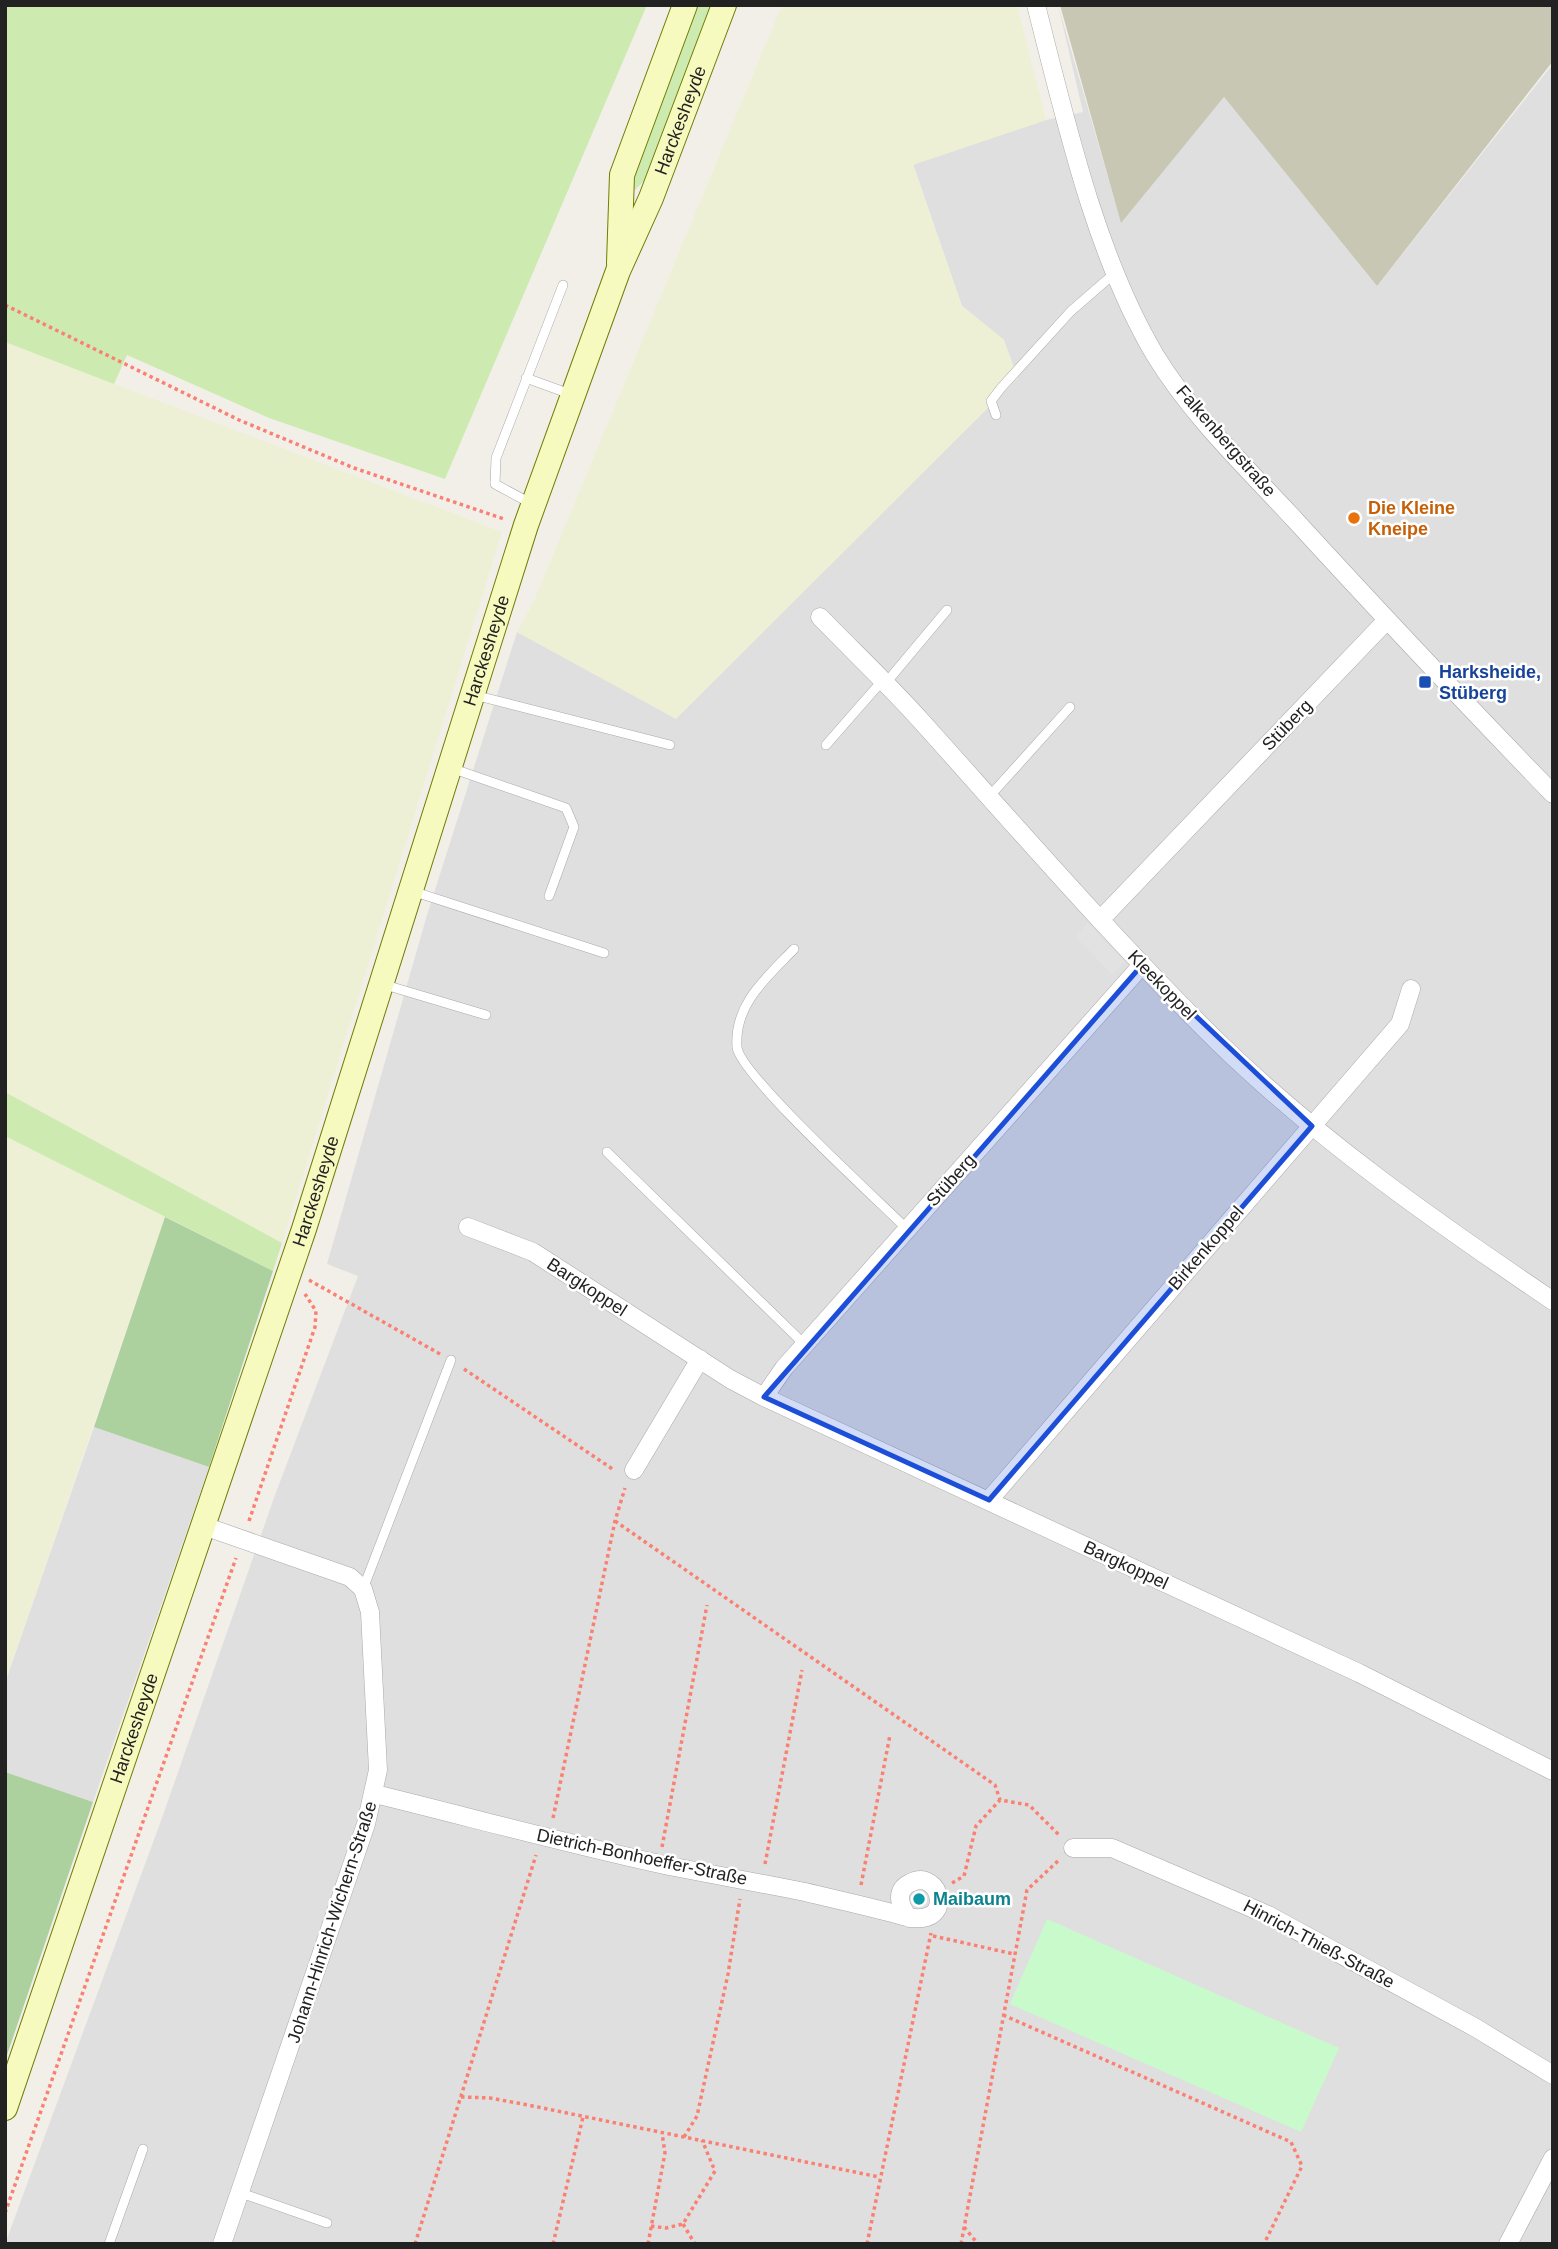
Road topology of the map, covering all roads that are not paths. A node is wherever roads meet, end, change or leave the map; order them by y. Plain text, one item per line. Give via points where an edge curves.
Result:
1 (685, 5) edge
2 (724, 5) edge
3 (1036, 5) edge
4 (618, 271) junction
5 (1116, 272) junction
6 (563, 285) dead end
7 (526, 378) junction
8 (572, 395) junction
9 (996, 415) dead end
10 (530, 515) junction
11 (947, 610) dead end
12 (820, 617) dead end
13 (1387, 620) junction
14 (884, 683) junction
15 (472, 694) junction
16 (1070, 706) dead end
17 (670, 745) dead end
18 (826, 745) dead end
19 (449, 767) junction
20 (1553, 794) edge
21 (988, 798) junction
22 (410, 890) junction
23 (550, 896) dead end
24 (1100, 920) junction
25 (794, 949) dead end
26 (604, 953) dead end
27 (1142, 965) junction
28 (381, 983) junction
29 (1411, 989) dead end
30 (486, 1015) dead end
31 (1312, 1126) junction
32 (607, 1152) dead end
33 (468, 1227) dead end
34 (907, 1229) junction
35 (1553, 1301) edge
36 (805, 1345) junction
37 (700, 1359) junction
38 (451, 1360) road end
39 (764, 1397) junction
40 (631, 1475) road end
41 (989, 1500) junction
42 (204, 1526) junction
43 (363, 1589) junction
44 (1553, 1771) edge
45 (375, 1794) junction
46 (1073, 1848) road end
47 (916, 1919) junction
48 (1553, 2075) edge
49 (5, 2108) edge
50 (143, 2149) dead end
51 (1553, 2158) edge
52 (241, 2193) junction
53 (327, 2223) dead end
54 (109, 2244) edge
55 (222, 2244) edge
56 (1508, 2244) edge

1 - 4 main road, Harckesheyde via 622,175
2 - 4 main road, Harckesheyde via 651,198
3 - 5 street, Falkenbergstraße via 1083,177
4 - 8 main road, Harckesheyde
5 - 9 lane via 1071,310 1001,388 991,401
5 - 13 street, Falkenbergstraße via 1156,356 1199,414
6 - 7 lane
7 - 8 lane
7 - 10 lane via 496,458 495,484
8 - 10 main road, Harckesheyde
10 - 15 main road, Harckesheyde
11 - 14 lane
12 - 14 street, Kleekoppel
13 - 20 street, Falkenbergstraße
13 - 24 street, Stüberg
14 - 18 lane
14 - 21 street, Kleekoppel
15 - 17 lane
15 - 19 main road, Harckesheyde
16 - 21 lane
19 - 22 main road, Harckesheyde
19 - 23 lane via 566,808 573,827
21 - 24 street, Kleekoppel
22 - 26 lane
22 - 28 main road, Harckesheyde
24 - 27 street, Kleekoppel
25 - 34 lane via 746,1003 737,1050 768,1091
27 - 31 street, Kleekoppel via 1220,1044
27 - 34 street, Stüberg
28 - 30 lane
28 - 42 main road, Harckesheyde
29 - 31 street, Birkenkoppel via 1400,1024
31 - 35 street, Kleekoppel via 1427,1215
31 - 41 street, Birkenkoppel
32 - 36 lane
33 - 37 street, Bargkoppel via 533,1252
34 - 36 street, Stüberg
36 - 39 street, Stüberg
37 - 39 street, Bargkoppel
37 - 40 street
38 - 43 lane
39 - 41 street, Bargkoppel
41 - 44 street, Bargkoppel via 1359,1673
42 - 43 street via 350,1577
42 - 49 main road, Harckesheyde
43 - 45 street, Johann-Hinrich-Wichern-Straße via 370,1612 378,1770
45 - 47 street, Dietrich-Bonhoeffer-Straße
45 - 52 street, Johann-Hinrich-Wichern-Straße
46 - 48 street, Hinrich-Thieß-Straße via 1112,1848 1268,1915
47 - 47 street via 901,1908 899,1895 906,1884 917,1879 930,1882 938,1891 940,1904 933,1915
50 - 54 lane
51 - 56 street
52 - 53 lane
52 - 55 street, Johann-Hinrich-Wichern-Straße

